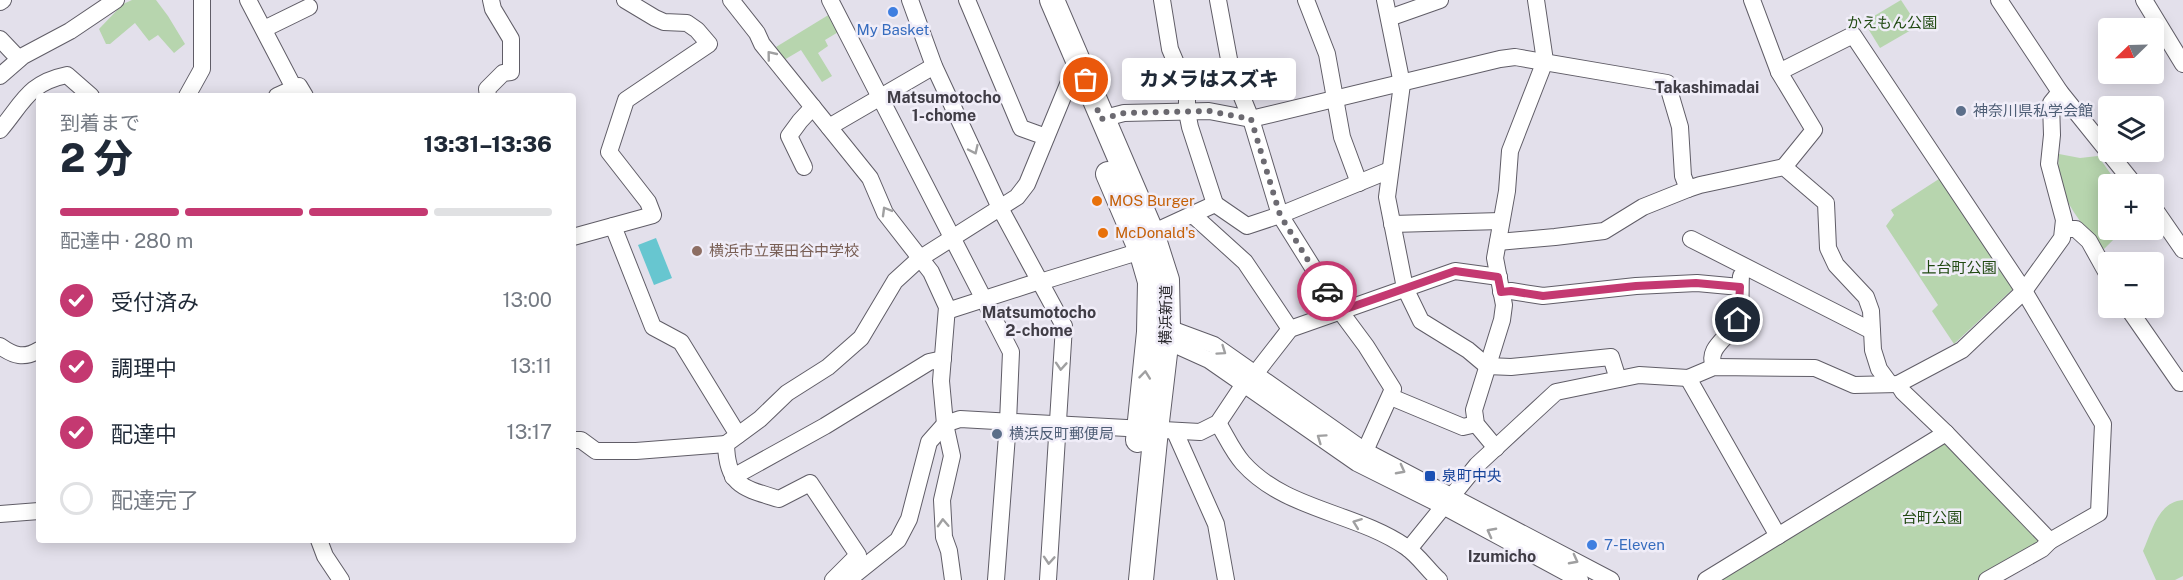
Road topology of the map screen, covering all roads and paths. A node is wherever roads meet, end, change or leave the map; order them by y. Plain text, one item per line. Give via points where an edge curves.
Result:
1 (116, 0) edge
2 (202, 0) edge
3 (248, 0) edge
4 (491, 0) edge
5 (625, 0) edge
6 (731, 0) edge
7 (830, 0) edge
8 (910, 0) edge
9 (967, 0) edge
10 (1162, 0) edge
11 (1306, 0) edge
12 (1385, 0) edge
13 (1440, 0) edge
14 (1536, 0) edge
15 (1752, 0) edge
16 (1999, 0) edge
17 (2146, 0) edge
18 (1051, 1) edge
19 (1221, 1) edge
20 (309, 7) dead end
21 (287, 8) edge
22 (1389, 18) junction
23 (264, 29) junction
24 (0, 39) edge
25 (19, 59) junction
26 (1545, 61) junction
27 (2183, 64) edge
28 (934, 66) junction
29 (1779, 72) junction
30 (0, 76) edge
31 (1069, 82) junction
32 (1402, 84) junction
33 (299, 92) edge
34 (2060, 92) junction
35 (88, 93) edge
36 (189, 93) edge
37 (488, 93) edge
38 (880, 97) junction
39 (1335, 99) junction
40 (813, 107) junction
41 (1187, 112) junction
42 (1101, 119) junction
43 (1251, 119) junction
44 (829, 127) junction
45 (0, 130) edge
46 (1046, 137) junction
47 (804, 167) dead end
48 (1784, 167) junction
49 (1390, 170) junction
50 (2126, 174) edge
51 (1359, 183) junction
52 (1688, 189) junction
53 (1215, 204) junction
54 (1000, 208) junction
55 (1193, 215) junction
56 (1280, 215) junction
57 (1501, 221) junction
58 (2164, 222) edge
59 (1392, 224) junction
60 (613, 226) junction
61 (2064, 229) junction
62 (576, 236) edge
63 (953, 238) junction
64 (1691, 238) dead end
65 (1146, 242) junction
66 (1498, 242) junction
67 (2183, 250) edge
68 (2098, 257) edge
69 (919, 259) junction
70 (1742, 264) junction
71 (1040, 282) junction
72 (1500, 285) junction
73 (1740, 287) junction
74 (1406, 288) junction
75 (2024, 291) junction
76 (984, 300) junction
77 (947, 311) junction
78 (1340, 311) junction
79 (2135, 318) edge
80 (1290, 329) junction
81 (1159, 331) junction
82 (1872, 331) junction
83 (0, 346) edge
84 (36, 351) edge
85 (943, 359) junction
86 (1487, 366) junction
87 (1714, 367) junction
88 (1688, 378) junction
89 (1250, 379) junction
90 (1617, 379) junction
91 (2183, 380) edge
92 (1894, 384) junction
93 (1391, 397) junction
94 (1008, 422) junction
95 (945, 423) junction
96 (1218, 423) junction
97 (1476, 424) junction
98 (1058, 425) junction
99 (1157, 430) junction
100 (1946, 433) junction
101 (732, 439) junction
102 (576, 440) edge
103 (1496, 448) junction
104 (1365, 451) junction
105 (733, 477) junction
106 (1447, 501) junction
107 (36, 511) edge
108 (0, 514) edge
109 (1778, 536) junction
110 (2050, 541) junction
111 (321, 543) edge
112 (1409, 549) junction
113 (1570, 578) edge
114 (341, 580) edge
115 (833, 580) edge
116 (848, 580) edge
117 (952, 580) edge
118 (996, 580) edge
119 (1048, 580) edge
120 (1129, 580) edge
121 (1141, 580) edge
122 (1226, 580) edge
123 (1438, 580) edge
124 (1611, 580) edge
125 (1706, 580) edge
126 (1987, 580) edge

1 - 25 street
2 - 36 street via 202,69
3 - 23 street
4 - 37 street via 512,39 511,72 503,73
5 - 60 street via 664,22 687,23 709,44 626,100 609,152 648,202 653,215
40 -> 6 street
7 - 38 street
8 - 28 street
9 - 46 street via 1021,128
10 - 41 street via 1170,49 1187,84
11 - 39 street via 1327,54
12 - 22 street
13 - 22 street
14 - 26 street
15 - 29 street
16 - 34 street
17 - 27 street
18 - 31 highway, 横浜新道
18 - 42 highway, 横浜新道
19 - 43 street via 1231,70
20 - 21 street
21 - 23 street
22 - 32 street
23 - 33 street
24 - 25 street
25 - 30 street
26 - 32 street via 1500,59
26 - 52 street via 1667,83 1680,127 1683,176
26 - 57 street via 1510,151
28 - 38 street
28 -> 54 street
29 - 48 street via 1814,130
29 - 75 street via 1853,35
31 - 46 street
31 - 65 highway, 横浜新道
32 - 39 street
32 - 49 street
34 - 50 street
34 - 61 street via 2051,103 2049,164
35 - 45 street via 67,75 55,77 26,94
38 - 44 street
38 - 63 street
39 - 43 street
39 - 51 street via 1342,137
40 - 44 street
40 - 47 street via 789,136
41 - 42 street via 1124,113
41 - 43 street via 1209,111
41 - 53 street
42 - 65 highway, 横浜新道
43 - 56 street
69 -> 44 street via 885,213 870,177
46 - 54 street via 1028,184
48 - 52 street
48 - 82 street via 1826,203 1828,248 1836,265 1866,297
49 - 51 street
49 - 59 street via 1387,197
51 - 56 street
52 - 66 street via 1643,207 1604,231
53 - 55 street
53 - 56 street via 1247,226
54 - 63 street
54 - 71 street
55 - 65 street
55 - 80 street via 1245,262
56 - 78 street
57 - 59 street
57 - 66 street
58 - 67 street
59 - 74 street
60 - 62 street
60 - 101 street via 653,327 681,342
61 - 68 street via 2076,229
61 - 75 street via 2062,238
63 - 69 street
63 - 76 street
64 - 70 street
65 - 71 street
65 - 81 highway, 横浜新道 via 1167,280
66 - 72 street via 1495,258
69 - 77 street via 931,272
69 - 101 street via 895,281 861,338
70 - 73 street
70 - 82 street
71 - 76 street
71 -> 98 street via 1064,326
72 - 73 street via 1511,291 1543,296 1696,283
72 - 74 street via 1455,271
72 - 86 street via 1502,320
73 - 87 street via 1738,320 1712,353
74 - 78 street
74 - 86 street via 1421,321
75 - 92 street via 1962,350
75 - 110 street via 2103,424 2099,513
76 - 77 street
76 - 94 street via 1011,352
77 - 85 street
78 - 80 street
78 - 93 street via 1393,389
79 - 91 street via 2180,382
80 - 89 street
81 - 89 street via 1214,345
81 - 99 highway, 横浜新道
82 - 92 street via 1879,369
83 - 84 street via 20,357
85 - 95 street
85 - 105 street via 929,362
86 - 90 street via 1611,357
86 - 97 street via 1474,410
87 - 88 street
87 - 92 street via 1815,368 1854,385
88 - 90 street via 1639,375
88 - 109 street
89 - 96 street
89 - 104 street
106 -> 89 street via 1357,464
90 - 103 street via 1556,392
92 - 100 street
93 - 97 street via 1463,427
93 - 104 street
94 - 95 street via 960,419
94 - 98 street
94 - 118 street
95 - 116 street via 929,442 909,519 898,540
117 -> 95 street via 942,500 952,456
96 - 99 street via 1200,432
112 -> 96 street via 1263,481 1242,462
97 - 103 street
98 - 99 street
98 -> 119 street
99 - 120 highway, 横浜新道
99 - 121 highway, 横浜新道
99 - 122 street via 1216,524
100 - 109 street
100 - 110 street
101 - 102 street via 636,451 596,451
101 - 105 street via 727,461
103 - 106 street
104 -> 106 street
105 - 115 street via 745,489 779,499 810,483 858,555
106 - 112 street
113 -> 106 street
106 -> 124 street
107 - 108 street
109 - 125 street
110 - 126 street
111 - 114 street
112 - 123 street

